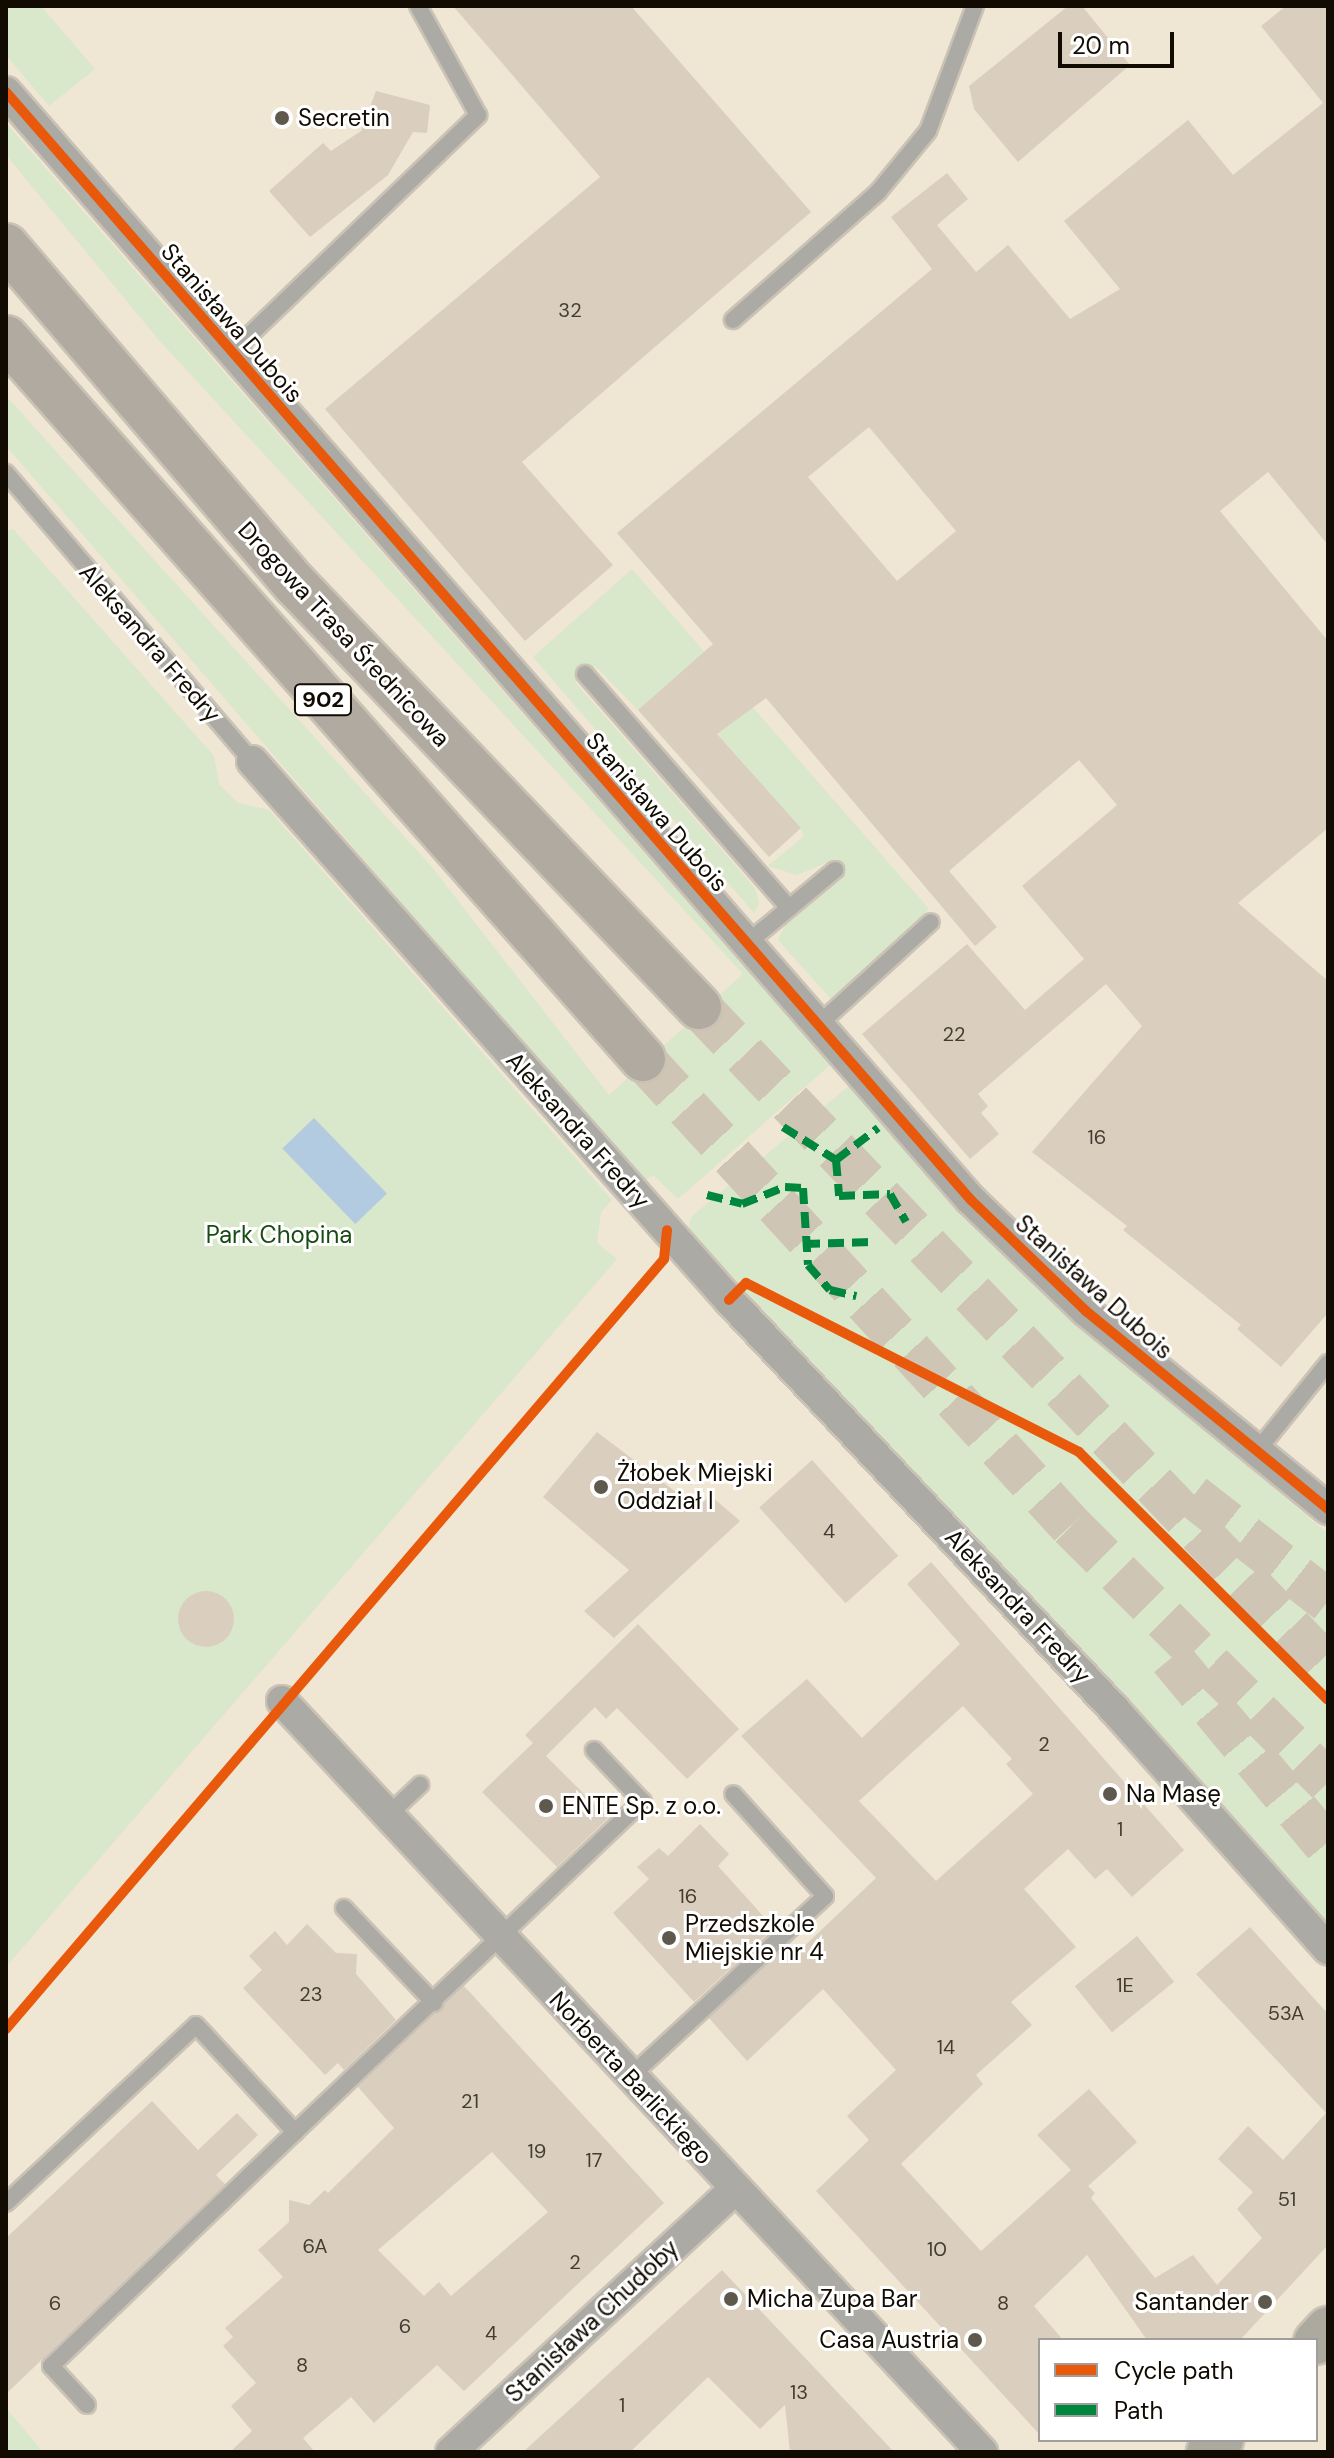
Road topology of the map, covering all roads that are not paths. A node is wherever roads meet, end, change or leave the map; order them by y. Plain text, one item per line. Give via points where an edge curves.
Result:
1 (418, 6) edge
2 (975, 6) edge
3 (6, 92) edge
4 (6, 246) edge
5 (733, 320) dead end
6 (6, 338) edge
7 (231, 353) junction
8 (6, 473) edge
9 (585, 674) dead end
10 (252, 761) joint
11 (835, 870) dead end
12 (789, 908) junction
13 (931, 922) dead end
14 (746, 944) junction
15 (699, 1007) tunnel mouth
16 (817, 1026) junction
17 (643, 1059) tunnel mouth
18 (1328, 1363) edge
19 (1257, 1451) junction
20 (1328, 1509) edge
21 (282, 1701) dead end
22 (594, 1750) dead end
23 (420, 1785) dead end
24 (733, 1794) dead end
25 (386, 1817) junction
26 (344, 1908) dead end
27 (500, 1937) junction
28 (1328, 1949) edge
29 (434, 2003) junction
30 (632, 2075) junction
31 (295, 2132) junction
32 (734, 2190) junction
33 (6, 2203) edge
34 (87, 2405) dead end
35 (451, 2452) edge
36 (982, 2452) edge

1 - 7 lane via 478,115
2 - 5 lane via 928,131 878,192
3 - 7 street, Stanisława Dubois
4 - 15 main road, Drogowa Trasa Średnicowa / 902 via 295,584
6 - 17 main road, 902
7 - 14 street, Stanisława Dubois
8 - 10 lane, Aleksandra Fredry
9 - 12 lane
10 - 28 street, Aleksandra Fredry via 729,1300 1103,1698
11 - 12 lane
12 - 14 lane
13 - 16 lane
14 - 16 street, Stanisława Dubois
16 - 19 street, Stanisława Dubois via 991,1220 1086,1311
18 - 19 lane
19 - 20 street, Stanisława Dubois
21 - 25 street, Norberta Barlickiego
22 - 27 lane via 642,1801
23 - 25 lane
24 - 30 lane via 825,1896
25 - 27 street, Norberta Barlickiego
26 - 29 lane
27 - 29 lane
27 - 30 street, Norberta Barlickiego
29 - 31 lane
30 - 32 street, Norberta Barlickiego
31 - 33 lane via 196,2025
31 - 34 lane via 51,2366
32 - 35 street, Stanisława Chudoby
32 - 36 street, Norberta Barlickiego

